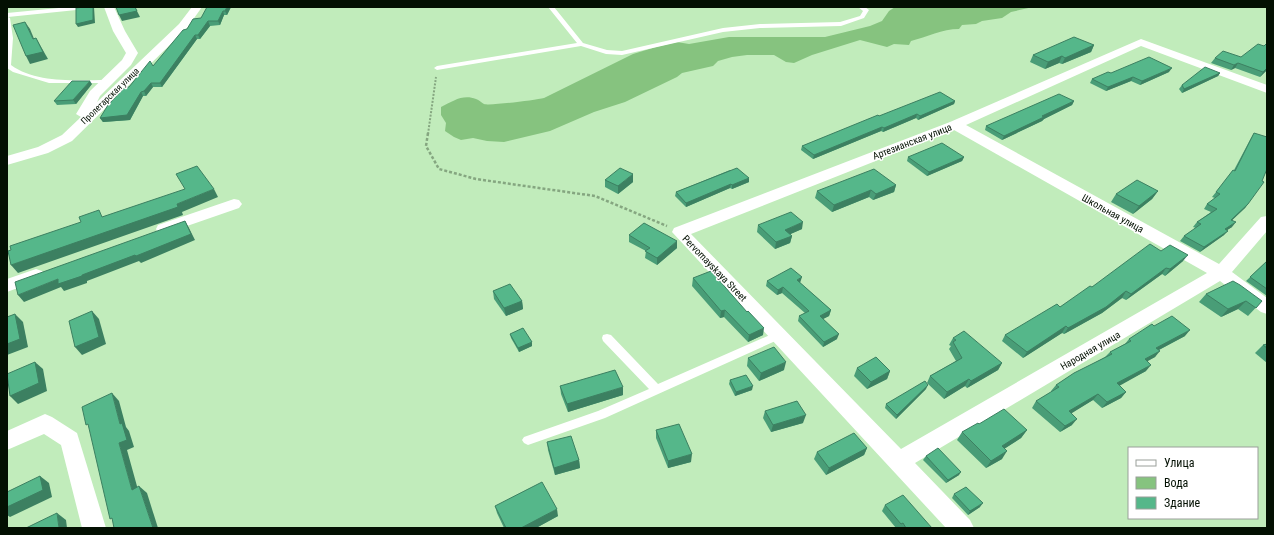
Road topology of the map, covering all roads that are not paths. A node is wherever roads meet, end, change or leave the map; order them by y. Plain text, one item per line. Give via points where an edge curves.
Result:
1 (86, 7) edge
2 (109, 7) edge
3 (197, 7) edge
4 (551, 7) edge
5 (861, 7) edge
6 (7, 16) edge
7 (581, 44) junction
8 (437, 68) road end
9 (108, 82) junction
10 (1267, 89) edge
11 (85, 121) junction
12 (955, 125) junction
13 (7, 161) edge
14 (234, 204) dead end
15 (1267, 222) edge
16 (680, 232) joint
17 (146, 236) edge
18 (51, 270) edge
19 (1221, 273) junction
20 (7, 286) edge
21 (1267, 307) edge
22 (779, 335) junction
23 (607, 338) dead end
24 (657, 390) junction
25 (528, 440) dead end
26 (7, 441) edge
27 (899, 461) junction
28 (94, 528) edge
29 (962, 528) edge

1 - 6 lane
2 - 9 street via 118,31 132,53
3 - 11 street, Пролетарская улица via 183,26
4 - 7 lane
5 - 7 lane via 866,10 862,17 841,24 760,26 723,30 622,53 606,52
6 - 9 lane via 10,38 8,66 15,71 49,81
7 - 8 lane
9 - 11 street via 95,94 83,115
10 - 12 street, Артезианская улица via 1141,42
11 - 13 street, Пролетарская улица via 67,138 43,150
12 - 16 street, Артезианская улица
12 - 19 street, Школьная улица
14 - 17 street
15 - 19 street, Народная улица
16 - 22 street, Pervomayskaya Street
18 - 20 street
19 - 21 street, Школьная улица
19 - 27 street, Народная улица
22 - 24 lane
22 - 27 street, Pervomayskaya Street
23 - 24 lane
24 - 25 lane via 601,415
26 - 28 street via 46,423 70,440
27 - 29 street, Pervomayskaya Street

